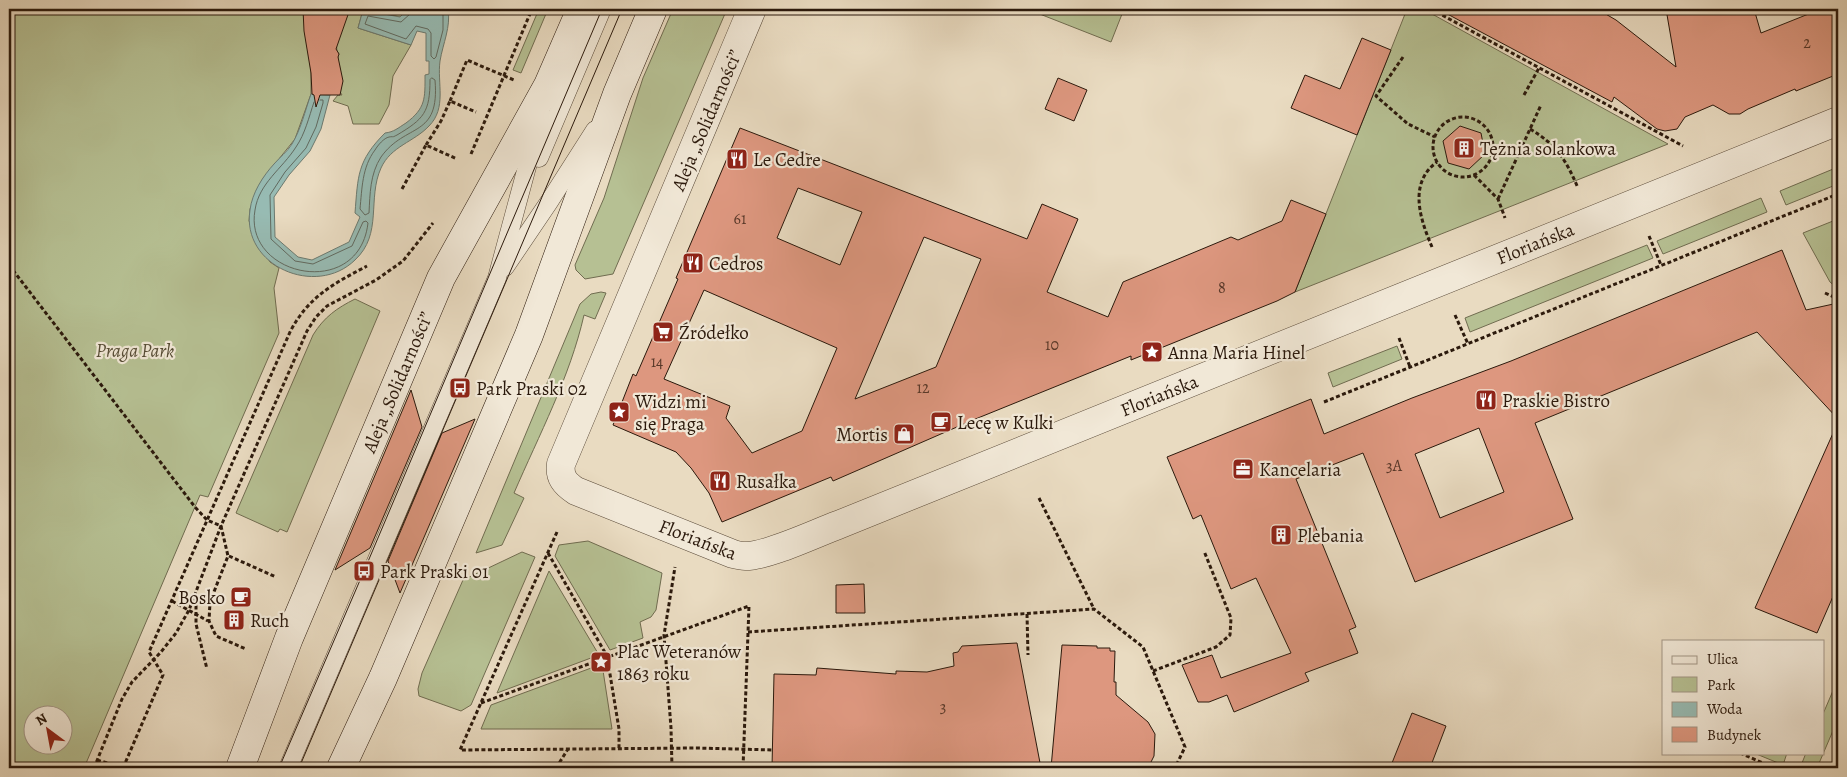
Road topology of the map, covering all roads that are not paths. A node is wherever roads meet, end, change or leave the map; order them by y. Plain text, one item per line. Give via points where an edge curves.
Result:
1 (581, 9) edge
2 (602, 9) edge
3 (653, 9) edge
4 (752, 9) edge
5 (548, 85) junction
6 (617, 94) junction
7 (1838, 121) edge
8 (514, 216) junction
9 (498, 278) junction
10 (564, 481) joint
11 (240, 768) edge
12 (288, 768) edge
13 (341, 768) edge

1 - 5 street, Aleja „Solidarności”
2 - 8 lane
3 - 6 street
4 - 10 street, Aleja „Solidarności” via 561,464
5 - 8 lane
5 - 11 street, Aleja „Solidarności” via 441,278 285,647
6 - 9 lane
6 - 13 street via 529,335 383,678
7 - 10 street, Floriańska via 756,555 733,554 576,490
8 - 9 lane
9 - 12 lane

